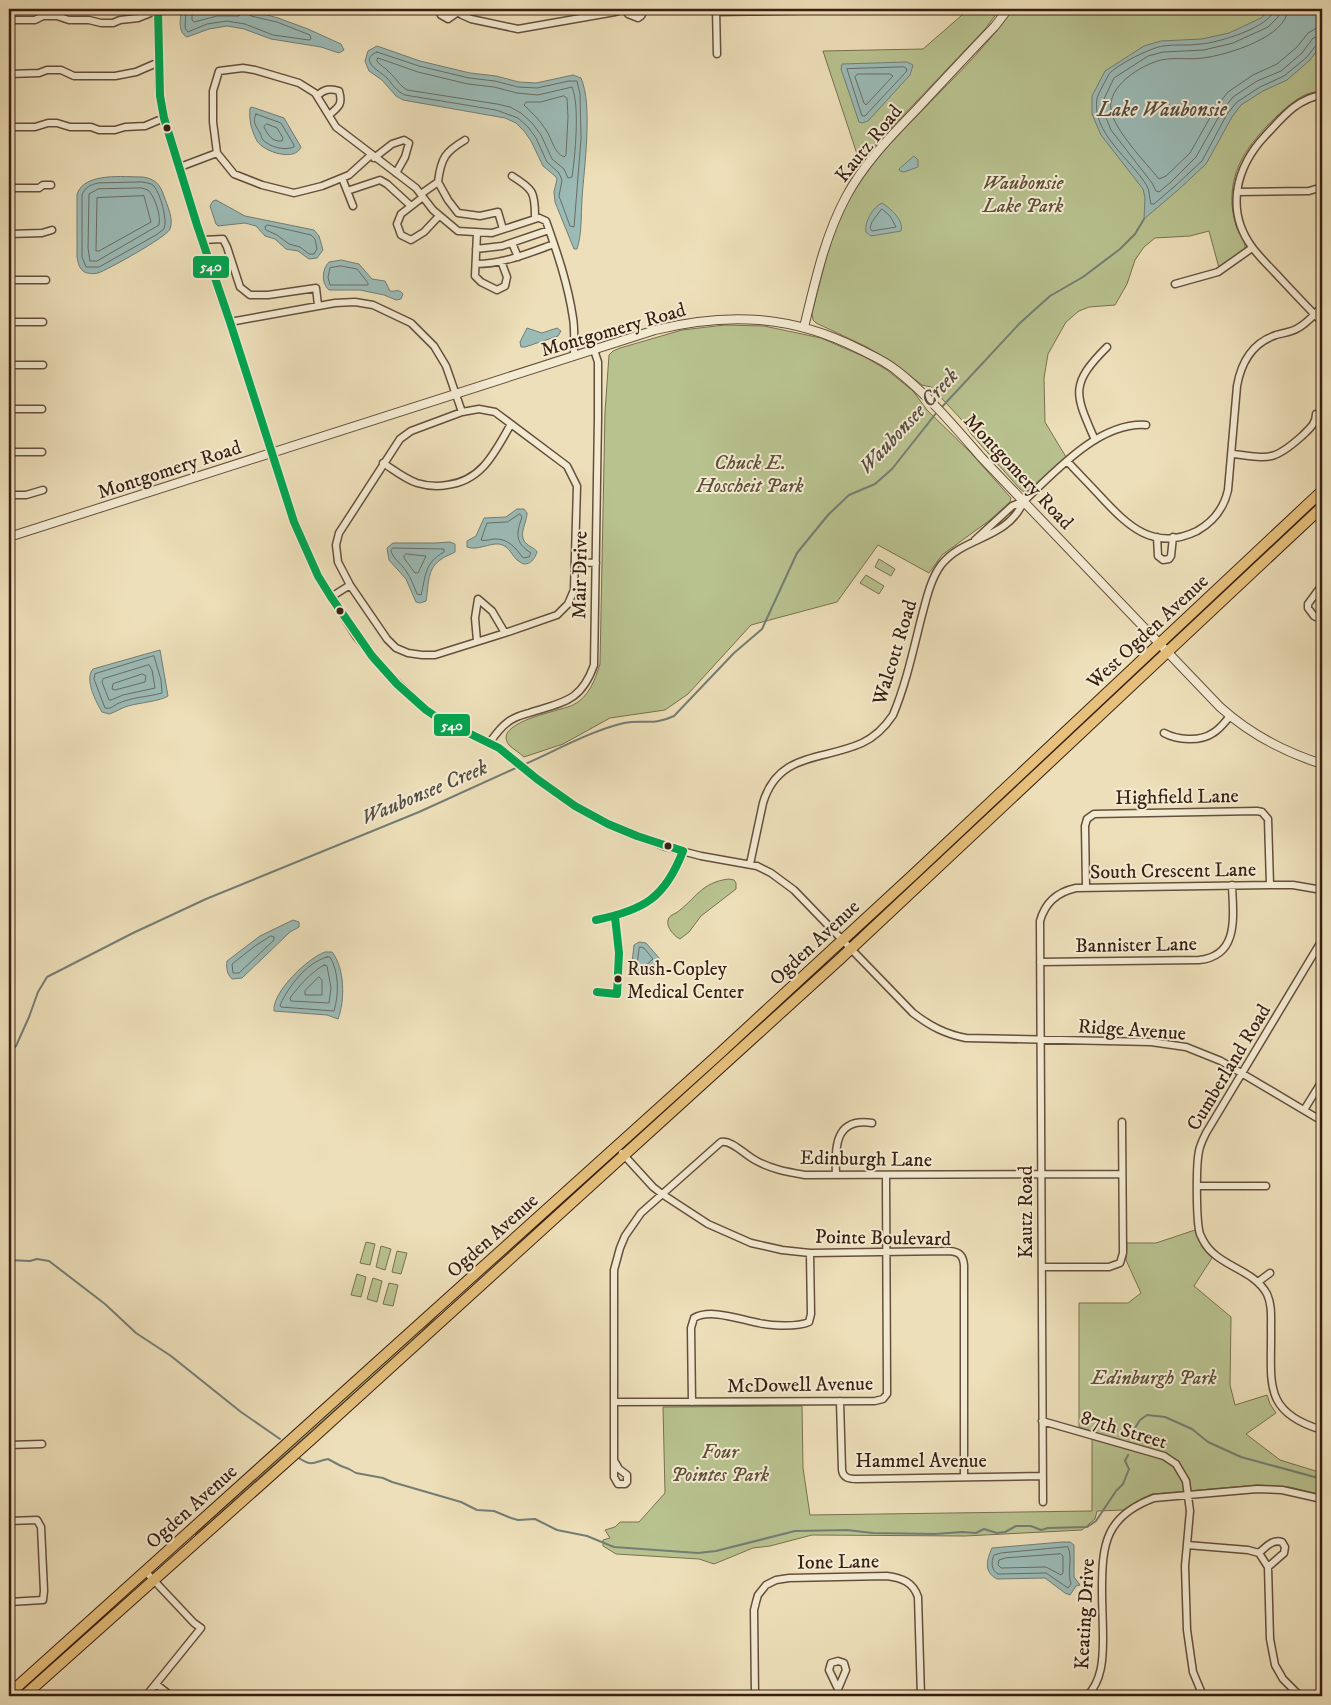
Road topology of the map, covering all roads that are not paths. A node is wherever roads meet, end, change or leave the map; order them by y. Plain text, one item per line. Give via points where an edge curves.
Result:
1 (158, 9) edge
2 (439, 9) edge
3 (645, 9) edge
4 (884, 9) edge
5 (1008, 9) edge
6 (716, 10) edge
7 (457, 11) edge
8 (9, 20) edge
9 (717, 54) dead end
10 (159, 62) junction
11 (9, 74) edge
12 (1322, 95) edge
13 (317, 96) junction
14 (329, 115) junction
15 (164, 118) junction
16 (9, 127) edge
17 (465, 140) dead end
18 (217, 153) junction
19 (373, 156) junction
20 (180, 167) junction
21 (396, 173) junction
22 (512, 176) dead end
23 (342, 178) junction
24 (438, 182) junction
25 (51, 185) dead end
26 (1322, 187) edge
27 (9, 188) edge
28 (347, 191) junction
29 (1237, 192) junction
30 (422, 195) junction
31 (353, 206) dead end
32 (411, 206) junction
33 (439, 216) junction
34 (538, 218) junction
35 (503, 229) junction
36 (52, 230) dead end
37 (549, 230) junction
38 (477, 233) junction
39 (9, 234) edge
40 (202, 240) junction
41 (512, 243) junction
42 (554, 244) junction
43 (1252, 248) junction
44 (476, 249) junction
45 (518, 257) junction
46 (501, 261) junction
47 (476, 264) junction
48 (9, 280) edge
49 (46, 280) dead end
50 (1175, 284) dead end
51 (318, 306) junction
52 (1322, 307) edge
53 (1314, 314) junction
54 (9, 322) edge
55 (43, 322) dead end
56 (230, 322) junction
57 (1322, 322) edge
58 (804, 327) junction
59 (1106, 347) dead end
60 (594, 350) junction
61 (574, 356) junction
62 (9, 365) edge
63 (43, 365) dead end
64 (457, 394) junction
65 (42, 408) dead end
66 (9, 409) edge
67 (462, 412) junction
68 (1316, 414) dead end
69 (511, 424) junction
70 (1146, 425) dead end
71 (1095, 440) junction
72 (9, 452) edge
73 (42, 452) dead end
74 (272, 454) junction
75 (1233, 454) junction
76 (1067, 461) junction
77 (383, 463) junction
78 (43, 490) dead end
79 (1322, 491) edge
80 (9, 495) edge
81 (1024, 501) junction
82 (1322, 507) edge
83 (9, 537) edge
84 (1157, 537) junction
85 (1173, 537) junction
86 (975, 541) junction
87 (575, 562) junction
88 (596, 563) junction
89 (350, 585) junction
90 (1322, 585) edge
91 (331, 597) junction
92 (1322, 620) edge
93 (505, 633) junction
94 (477, 641) junction
95 (1160, 643) junction
96 (1168, 652) junction
97 (1230, 716) junction
98 (1164, 733) dead end
99 (490, 742) junction
100 (1322, 764) edge
101 (996, 798) junction
102 (1001, 809) junction
103 (750, 864) junction
104 (1270, 884) junction
105 (1232, 885) junction
106 (1086, 888) junction
107 (1322, 890) edge
108 (1040, 921) joint
109 (844, 940) junction
110 (1322, 940) edge
111 (852, 948) junction
112 (1040, 962) junction
113 (1040, 1040) junction
114 (1242, 1073) junction
115 (1322, 1081) edge
116 (1304, 1110) junction
117 (1322, 1121) edge
118 (1122, 1122) dead end
119 (872, 1123) dead end
120 (616, 1146) junction
121 (624, 1155) junction
122 (1041, 1174) junction
123 (1122, 1174) junction
124 (836, 1175) junction
125 (886, 1176) junction
126 (1198, 1186) junction
127 (1266, 1186) dead end
128 (662, 1194) junction
129 (810, 1252) junction
130 (886, 1252) junction
131 (1042, 1267) junction
132 (1270, 1273) dead end
133 (1258, 1282) junction
134 (840, 1401) junction
135 (614, 1402) junction
136 (692, 1402) junction
137 (9, 1407) edge
138 (1042, 1421) junction
139 (1322, 1430) edge
140 (42, 1444) dead end
141 (9, 1445) edge
142 (615, 1462) dead end
143 (964, 1476) junction
144 (1043, 1476) junction
145 (1188, 1495) junction
146 (1322, 1499) edge
147 (1043, 1502) dead end
148 (9, 1521) edge
149 (1187, 1545) junction
150 (1259, 1554) junction
151 (1268, 1567) junction
152 (145, 1571) junction
153 (154, 1579) junction
154 (9, 1602) edge
155 (156, 1684) junction
156 (9, 1694) edge
157 (24, 1696) edge
158 (146, 1696) edge
159 (171, 1696) edge
160 (755, 1696) edge
161 (921, 1696) edge
162 (1087, 1696) edge
163 (1203, 1696) edge
164 (1300, 1696) edge

1 - 8 street via 113,24 68,20 58,16
1 - 10 street, Ridge Avenue
2 - 7 street via 441,15 448,19
3 - 7 street via 638,18 625,9 518,29 481,22
4 - 6 street
5 - 58 street, Kautz Road via 856,180 829,232
6 - 9 street
10 - 11 street via 136,72 115,76 74,76 61,70
10 - 15 street, Ridge Avenue
12 - 29 street via 1304,100 1288,111 1259,142 1245,163
13 - 14 street
13 - 14 street via 331,88 339,91 342,99 338,108
13 - 18 street via 299,83 255,70 219,71 213,91
14 - 19 street via 336,127
15 - 16 street via 144,126 114,130 58,123
15 - 20 street, Ridge Avenue
17 - 24 street via 451,149 441,164
18 - 20 street
18 - 23 street via 234,174 294,193
19 - 21 street
19 - 21 street via 392,144 404,140 409,143
19 - 23 street
20 - 40 street, Ridge Avenue
21 - 30 street
22 - 34 street via 529,186 535,197 535,216
23 - 28 street
24 - 30 street
24 - 35 street via 458,213 480,216 498,212
25 - 27 street
26 - 29 street via 1309,191
28 - 31 street
28 - 32 street via 380,180
29 - 43 street via 1240,224
30 - 32 street
30 - 33 street
32 - 33 street via 401,214 397,224 401,236 411,240
33 - 38 street via 458,231
34 - 35 street
34 - 37 street via 546,221
35 - 38 street
36 - 39 street
37 - 41 street
37 - 42 street
38 - 44 street
40 - 51 street via 223,239 240,287 250,295 316,288
40 - 56 street, Ridge Avenue
41 - 44 street
41 - 45 street
42 - 45 street
42 - 61 street via 574,320
43 - 50 street via 1218,272
43 - 53 street
44 - 47 street
45 - 46 street
46 - 47 street
46 - 47 street via 507,277 505,286 497,290 475,276
48 - 49 street
51 - 56 street
51 - 64 street via 354,302 374,305 411,323 434,346
52 - 53 street
53 - 57 street
53 - 75 street via 1296,329 1264,341 1244,362 1237,386
54 - 55 street
56 - 74 street, Ridge Avenue
58 - 60 street, Montgomery Road via 747,319 702,320 656,330
58 - 81 street, Montgomery Road via 846,342 894,368 931,400
59 - 71 street via 1087,368 1080,385 1079,400
60 - 61 street, Montgomery Road
60 - 88 street, Mair Drive via 598,362
61 - 64 street, Montgomery Road
62 - 63 street
64 - 67 street
64 - 74 street, Montgomery Road
65 - 66 street
67 - 69 street via 487,409
67 - 77 street via 404,435
68 - 75 street via 1314,425 1280,454 1264,457
69 - 77 street via 488,463 458,484 437,487 416,483
69 - 87 street via 567,466 577,486
70 - 71 street, Walcott Road via 1129,425
71 - 76 street, Walcott Road
72 - 73 street
74 - 83 street, Montgomery Road
74 - 91 street, Ridge Avenue via 298,531
75 - 85 street via 1228,490 1218,513 1192,533
76 - 81 street, Walcott Road
76 - 84 street via 1124,521
77 - 89 street via 339,533 336,545 338,562
78 - 80 street
79 - 95 main road, West Ogden Avenue
81 - 86 street, Walcott Road via 1012,506
81 - 86 street, Walcott Road via 1019,513 1011,520 990,536
81 - 95 street, Montgomery Road
82 - 96 main road, West Ogden Avenue
84 - 85 street
84 - 85 street via 1158,556 1163,560 1171,556
86 - 103 street, Walcott Road via 948,558 935,576 893,715 880,731 863,742 804,759 774,780 762,803
87 - 88 street
87 - 93 street via 574,590 568,604 557,615
88 - 99 street, Mair Drive via 594,665 588,681 576,696 508,722
89 - 91 street
89 - 94 street via 396,648 408,653 436,654
90 - 92 street via 1308,608
91 - 99 street, Ridge Avenue via 372,656 415,701 438,718
93 - 94 street
93 - 94 street via 492,611 478,599 475,618
95 - 96 street, Montgomery Road
95 - 101 main road, West Ogden Avenue
96 - 97 street, Montgomery Road
96 - 102 main road, West Ogden Avenue
97 - 98 street via 1208,736 1182,739
97 - 100 street, Montgomery Road via 1269,742
99 - 103 street, Ridge Avenue via 575,806 608,824 683,852
101 - 102 main road
101 - 109 main road, Ogden Avenue
102 - 111 main road, Ogden Avenue
103 - 109 street, Ridge Avenue via 772,872
104 - 105 street, South Crescent Lane
104 - 106 street, Highfield Lane via 1269,824 1262,812 1099,813 1087,819
104 - 107 street, South Crescent Lane
105 - 106 street, South Crescent Lane
105 - 112 street, Bannister Lane via 1232,933 1223,950 1209,958
106 - 108 street, South Crescent Lane via 1067,890 1053,898
108 - 112 street, Kautz Road
109 - 111 street, Ridge Avenue
109 - 120 main road, Ogden Avenue
110 - 114 street, Cumberland Road
111 - 113 street, Ridge Avenue via 913,1013 944,1033 966,1038
111 - 121 main road, Ogden Avenue
112 - 113 street, Kautz Road
113 - 114 street, Ridge Avenue via 1178,1045 1208,1054
113 - 122 street, Kautz Road
114 - 116 street, Ridge Avenue
114 - 126 street, Cumberland Road via 1201,1144
115 - 116 street
116 - 117 street, Ridge Avenue
118 - 123 street
119 - 124 street via 853,1123 838,1137
120 - 121 street, Pointe Boulevard
120 - 152 main road, Ogden Avenue
121 - 128 street, Pointe Boulevard
121 - 153 main road, Ogden Avenue
122 - 123 street, Edinburgh Lane
122 - 125 street, Edinburgh Lane
122 - 131 street, Kautz Road
123 - 131 street via 1123,1253 1120,1263 1109,1267
124 - 125 street, Edinburgh Lane
124 - 128 street, Edinburgh Lane via 805,1175 779,1170 724,1141
125 - 130 street, McDowell Avenue
126 - 127 street
126 - 133 street, Cumberland Road via 1199,1227 1203,1241 1211,1252
128 - 129 street, Pointe Boulevard via 708,1224 736,1237 767,1247
128 - 135 street, Edinburgh Lane via 632,1224 617,1259 613,1282
129 - 130 street, Pointe Boulevard
129 - 136 street via 809,1322 761,1324 710,1314 694,1318 691,1328
130 - 134 street, McDowell Avenue via 887,1394 880,1400
130 - 143 street, Pointe Boulevard via 950,1251 962,1256
131 - 138 street, Kautz Road
132 - 133 street
133 - 139 street, Cumberland Road via 1271,1306 1274,1395 1290,1417
134 - 136 street, McDowell Avenue
134 - 143 street, Hammel Avenue via 842,1470 847,1478
135 - 136 street, McDowell Avenue
135 - 142 street, Edinburgh Lane
137 - 141 street
138 - 144 street, Kautz Road
138 - 145 street, 87th Street via 1164,1456 1176,1464 1184,1476
140 - 141 street
143 - 144 street, Hammel Avenue
144 - 147 street, Kautz Road
145 - 146 street via 1257,1489 1282,1490
145 - 149 street, 87th Street
145 - 162 street, Keating Drive via 1154,1498 1142,1503 1122,1516 1108,1536 1102,1567 1103,1655 1100,1674
148 - 154 street via 37,1520 41,1527 44,1592 42,1600
149 - 150 street via 1248,1550
149 - 163 street, 87th Street via 1186,1630 1193,1672
150 - 151 street
150 - 151 street via 1277,1540 1286,1547 1284,1553
151 - 164 street via 1272,1652 1283,1678
152 - 153 street
152 - 156 main road, Ogden Avenue
153 - 155 street via 201,1628
153 - 157 main road, Ogden Avenue
155 - 158 street
155 - 159 street
160 - 161 street, Ione Lane via 754,1610 758,1595 766,1585 789,1578 887,1576 911,1584 918,1597

